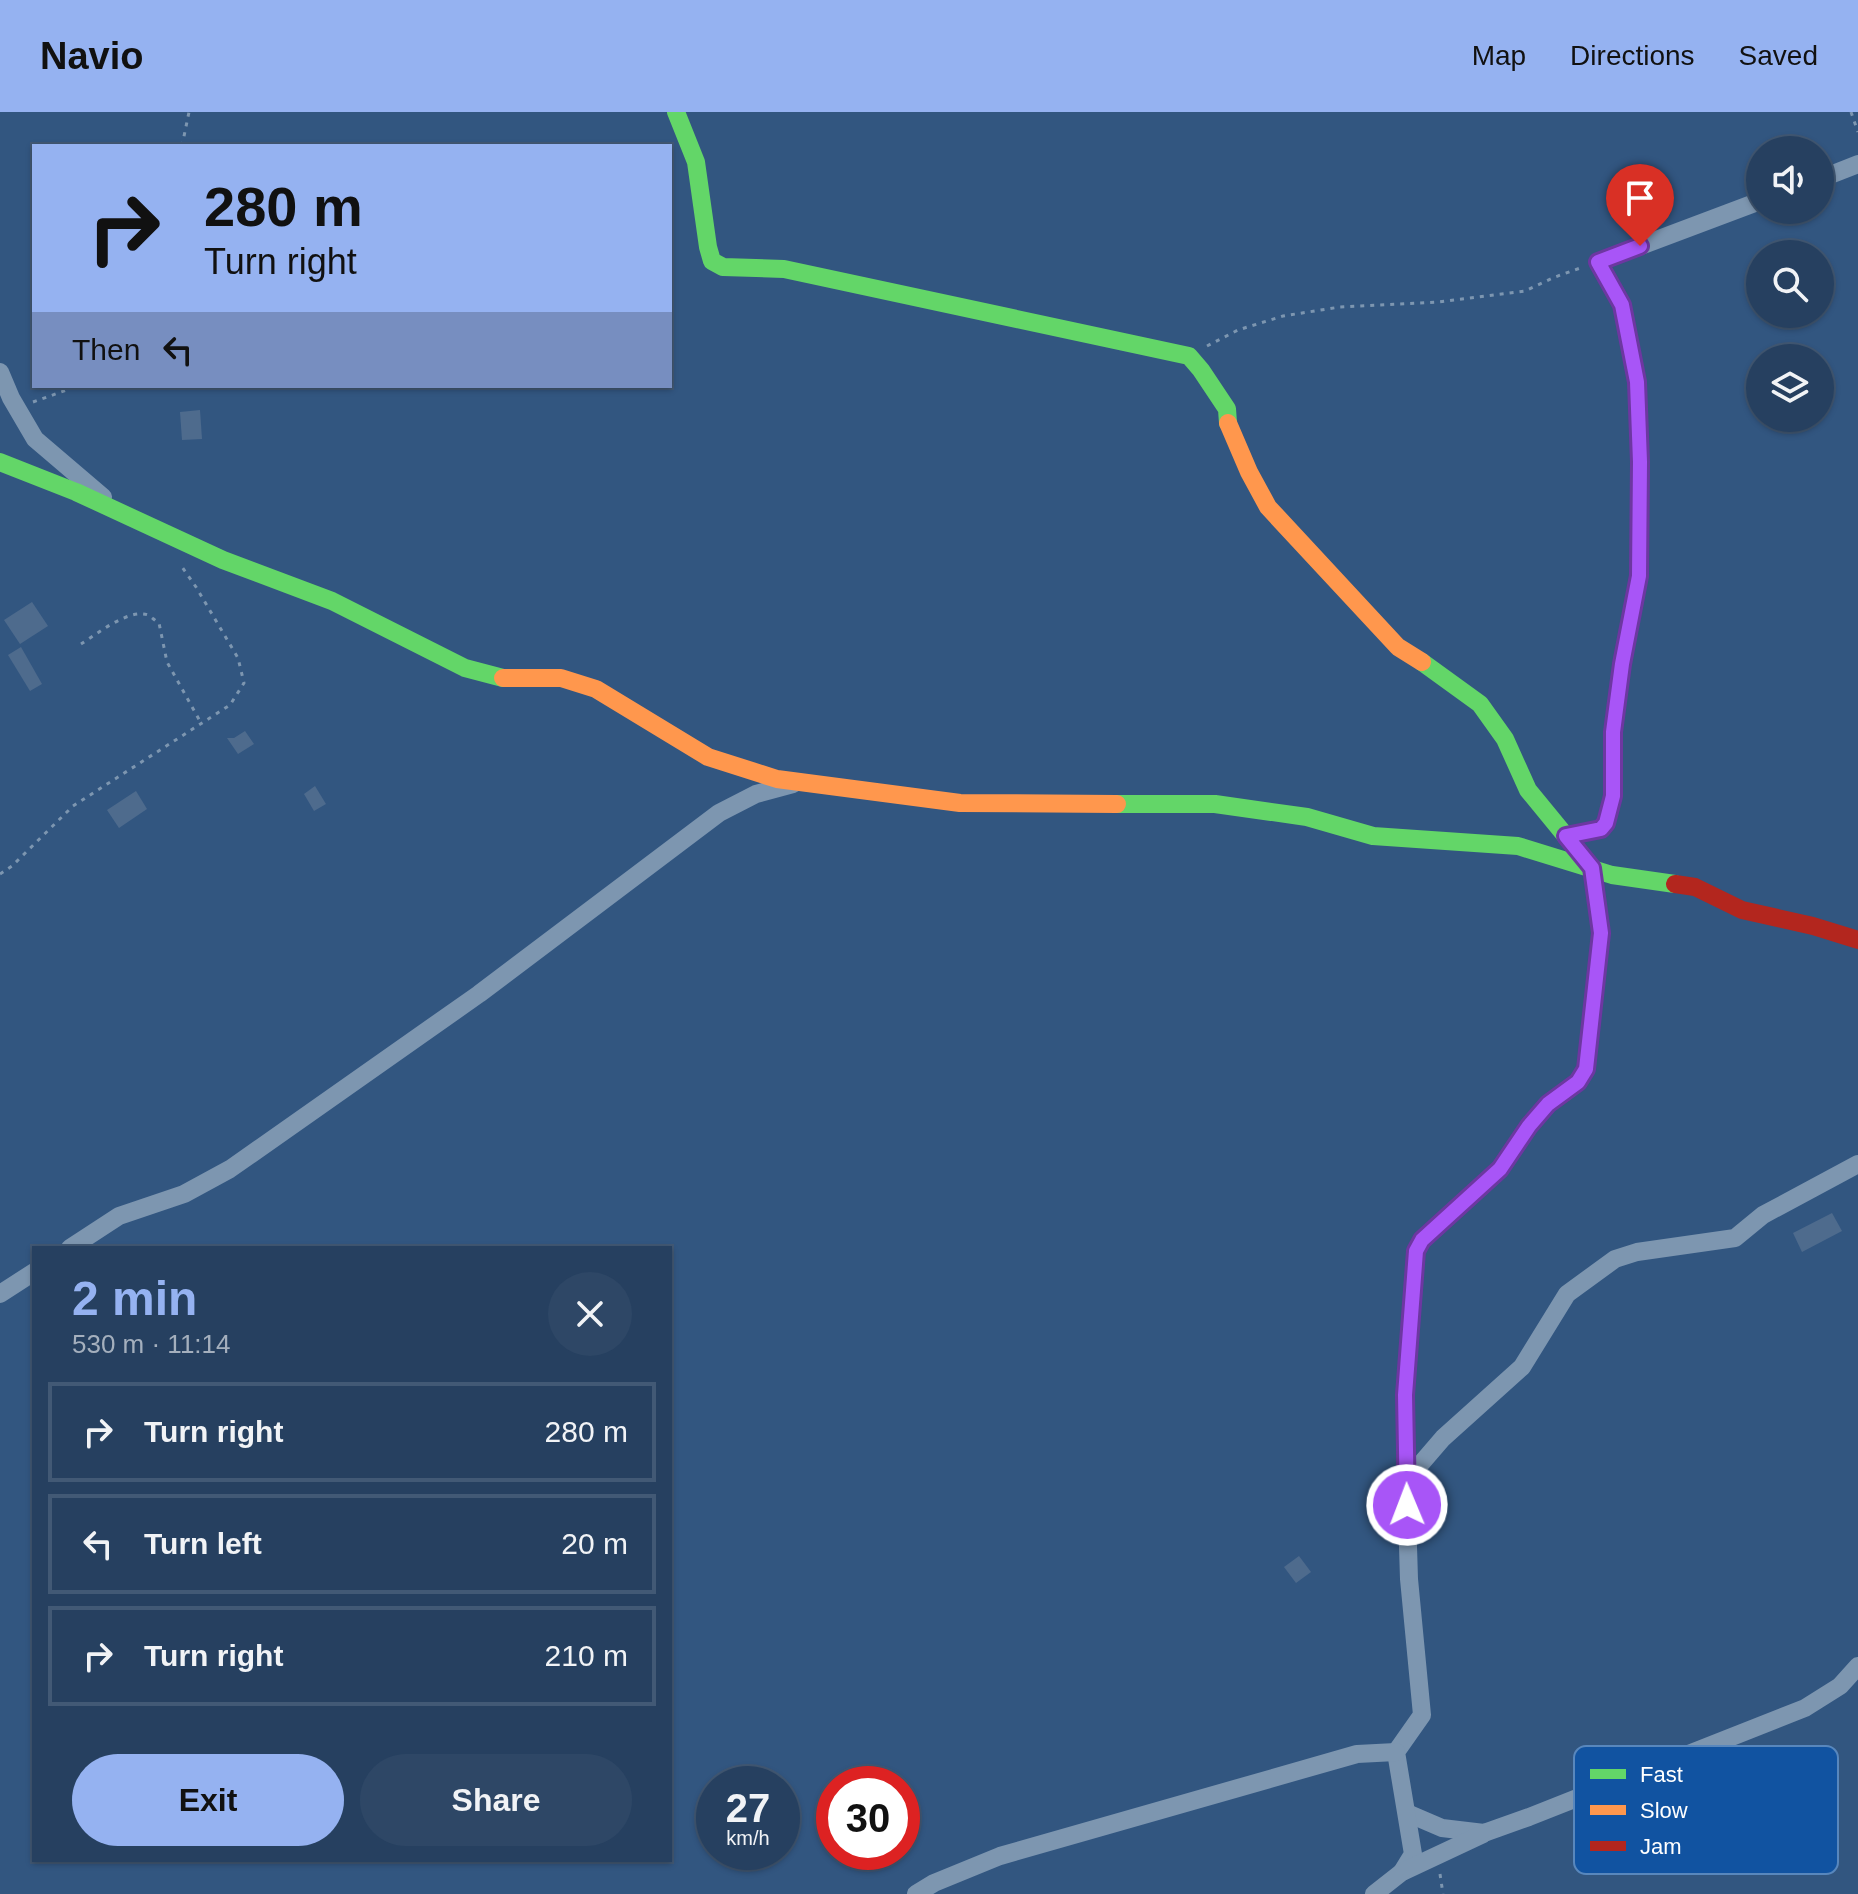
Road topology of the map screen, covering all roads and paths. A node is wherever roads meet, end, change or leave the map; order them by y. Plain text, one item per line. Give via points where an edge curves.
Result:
1 (189, 112) edge
2 (676, 112) edge
3 (1851, 112) edge
4 (1858, 132) edge
5 (182, 144) edge
6 (1858, 164) edge
7 (1834, 173) edge
8 (1746, 206) edge
9 (1598, 262) junction
10 (1189, 356) junction
11 (0, 372) edge
12 (73, 388) edge
13 (17, 409) junction
14 (0, 462) edge
15 (121, 512) junction
16 (179, 563) dead end
17 (81, 644) dead end
18 (201, 723) junction
19 (799, 782) junction
20 (1566, 836) junction
21 (1592, 868) junction
22 (0, 874) edge
23 (1858, 940) edge
24 (1858, 1164) edge
25 (73, 1246) edge
26 (32, 1273) edge
27 (0, 1294) edge
28 (1406, 1481) junction
29 (1858, 1666) edge
30 (1709, 1746) edge
31 (1396, 1752) junction
32 (1574, 1800) edge
33 (1407, 1813) junction
34 (1484, 1833) junction
35 (1402, 1872) junction
36 (916, 1894) edge
37 (1374, 1894) edge

1 - 5 path
2 - 10 street via 696,162 712,261 723,267 784,269
3 - 4 path
6 - 7 street
8 - 9 street
9 - 10 path via 1525,291 1283,316 1238,330
9 - 20 street via 1622,305 1637,382 1639,576 1622,664 1613,732 1613,796 1606,823 1601,829
10 - 20 street via 1227,409 1228,423 1268,507 1398,647 1480,704 1505,739 1528,790
11 - 13 street
12 - 13 path
13 - 15 street via 35,439
14 - 15 street
15 - 19 street via 223,560 332,601 465,668 502,678 561,678 596,689 708,757
16 - 18 path via 238,658 244,683 230,705
17 - 18 path via 114,623 147,614 159,623 167,662
18 - 22 path via 73,806
19 - 21 street via 960,803 1215,804 1307,817 1373,836 1518,846
19 - 25 street via 756,794 719,813 479,994 230,1169 184,1194 119,1216
20 - 21 street
21 - 23 street via 1695,887 1742,910
21 - 28 street via 1601,933 1586,1069 1529,1126 1500,1169 1416,1251 1405,1395
24 - 28 street via 1763,1215 1735,1238 1615,1259 1567,1294 1522,1367 1443,1438
26 - 27 street
28 - 31 street via 1422,1715
29 - 30 street via 1840,1686 1805,1708
31 - 33 street
31 - 36 street via 1357,1754 1000,1856
32 - 34 street
33 - 34 street via 1442,1828
33 - 35 street via 1413,1854
34 - 35 street
35 - 37 street

